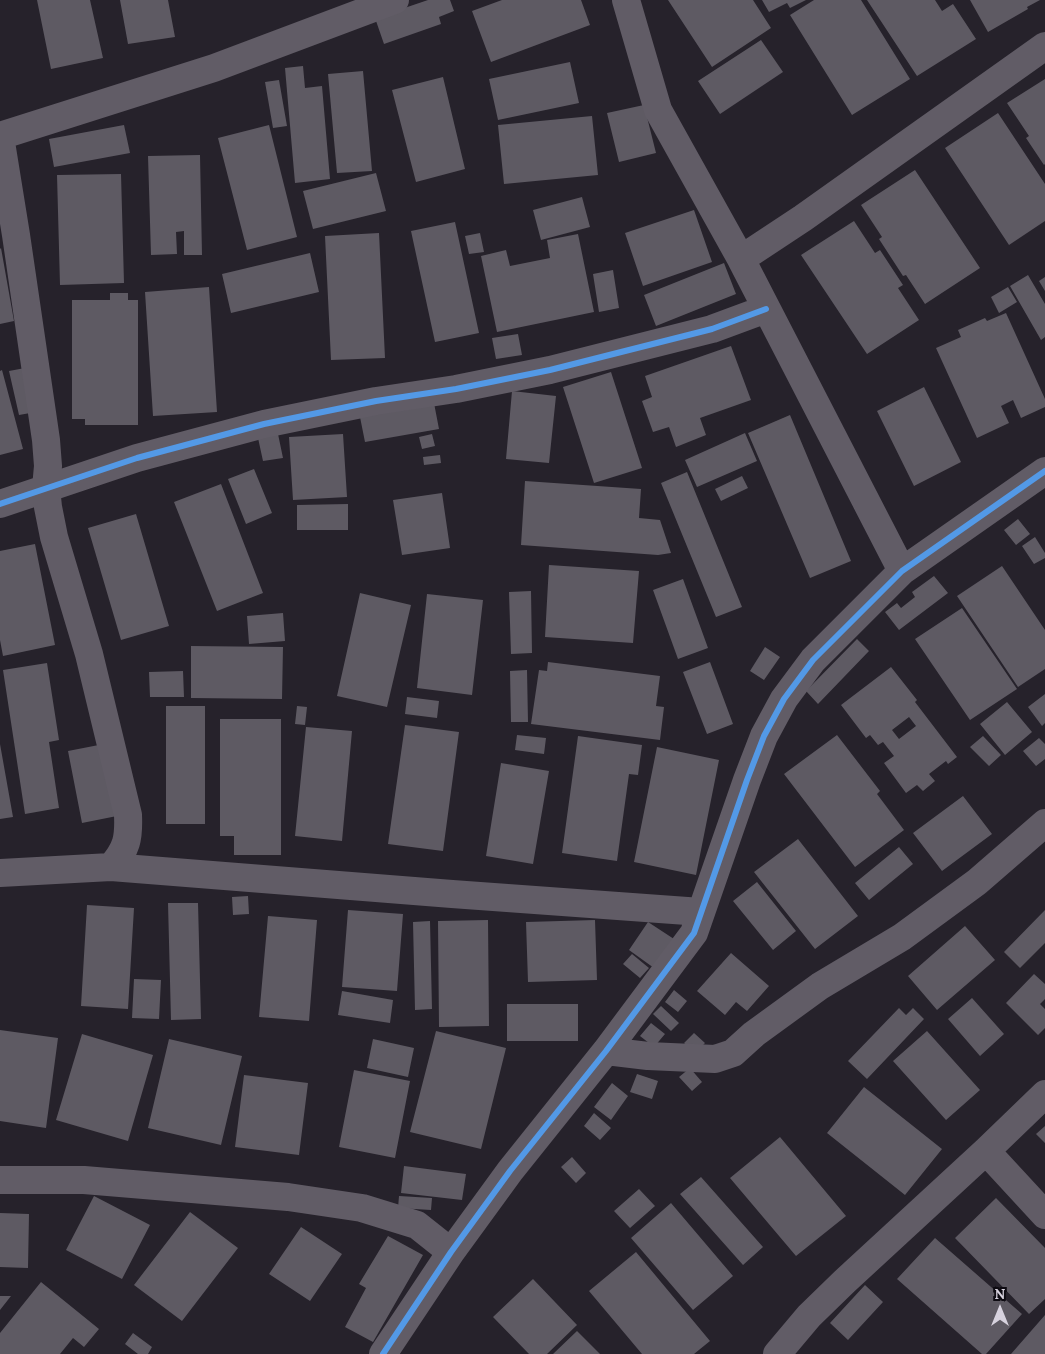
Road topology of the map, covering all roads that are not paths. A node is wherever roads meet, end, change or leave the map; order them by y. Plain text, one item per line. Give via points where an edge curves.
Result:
1 (395, 0) edge
2 (626, 0) edge
3 (1045, 46) edge
4 (0, 136) edge
5 (741, 259) junction
6 (766, 309) junction
7 (1045, 471) edge
8 (46, 488) junction
9 (0, 504) edge
10 (902, 571) junction
11 (1045, 823) edge
12 (111, 867) junction
13 (0, 873) edge
14 (702, 912) junction
15 (606, 1052) junction
16 (1045, 1094) edge
17 (986, 1151) junction
18 (0, 1180) edge
19 (1045, 1215) edge
20 (451, 1252) junction
21 (383, 1354) edge
22 (777, 1354) edge

1 - 4 street via 214,68
2 - 5 street via 658,110
3 - 5 street
4 - 8 street via 46,440
5 - 6 street
6 - 8 street via 712,330 550,370 264,424 137,458
6 - 10 street
7 - 10 street
8 - 9 street
8 - 12 street via 54,537 89,654 128,814 126,846
10 - 14 street via 813,660 784,699 764,736 747,780
11 - 15 street via 947,904 902,937 820,986 733,1053 715,1059
12 - 13 street
12 - 14 street
14 - 15 street via 694,934
15 - 20 street
16 - 17 street
17 - 19 street
17 - 22 street via 820,1304
18 - 20 street via 84,1180 288,1197 362,1208 417,1225
20 - 21 street

